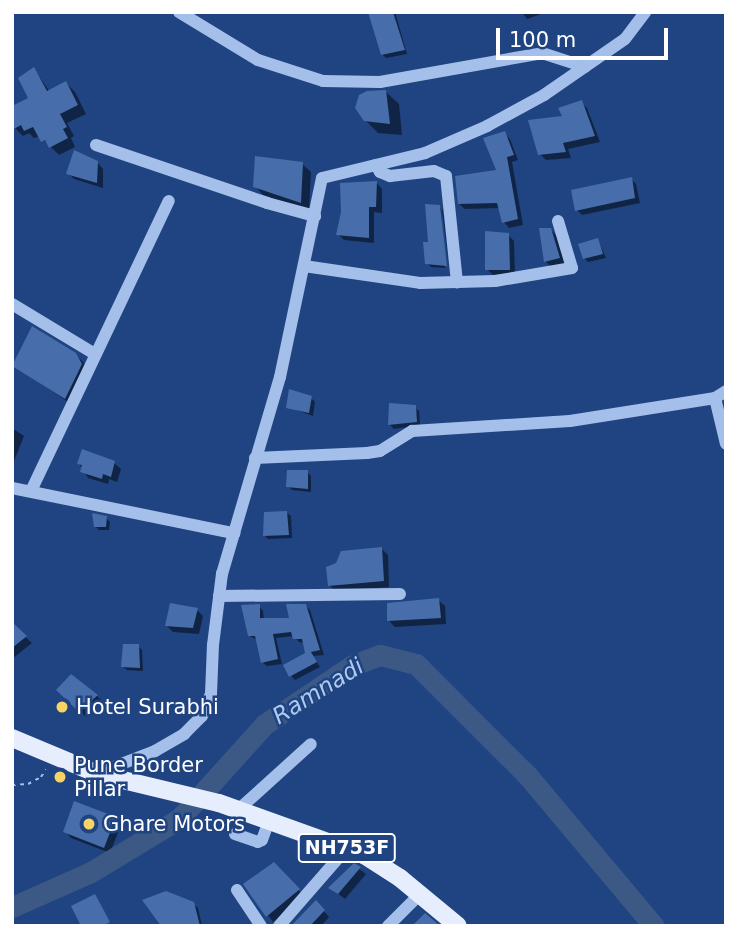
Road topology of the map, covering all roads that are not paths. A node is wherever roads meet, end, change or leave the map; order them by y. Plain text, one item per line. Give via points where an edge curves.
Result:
1 (178, 12) edge
2 (645, 12) edge
3 (585, 66) junction
4 (96, 145) dead end
5 (376, 165) junction
6 (169, 201) dead end
7 (314, 216) junction
8 (558, 220) dead end
9 (304, 266) junction
10 (457, 282) junction
11 (12, 304) edge
12 (95, 354) junction
13 (720, 394) edge
14 (726, 444) edge
15 (256, 458) junction
16 (12, 488) edge
17 (31, 491) junction
18 (234, 533) junction
19 (400, 594) dead end
20 (219, 596) junction
21 (12, 738) edge
22 (311, 744) dead end
23 (97, 774) junction
24 (238, 810) junction
25 (269, 821) junction
26 (235, 834) dead end
27 (347, 848) junction
28 (237, 890) dead end
29 (420, 894) junction
30 (261, 926) edge
31 (279, 926) edge
32 (388, 926) edge
33 (458, 926) edge

1 - 3 street via 258,60 323,81 380,82 541,53
2 - 3 street via 625,39
3 - 5 street via 487,126 425,153
4 - 7 street
5 - 7 street via 323,178
5 - 10 street via 390,176 434,171 446,176
6 - 12 street
7 - 9 street
8 - 10 street via 572,268 495,281
9 - 10 street via 420,283
9 - 15 street via 280,377
11 - 12 street
12 - 17 street
13 - 14 street
13 - 15 street via 570,421 412,432 368,453
15 - 18 street
16 - 17 street
17 - 18 street
18 - 20 street
19 - 20 street
20 - 23 street via 211,694 202,716 184,734 155,751
21 - 23 main road, NH753F
22 - 24 street
23 - 24 main road, NH753F
24 - 25 main road, NH753F
25 - 26 street via 258,842
25 - 27 main road, NH753F
27 - 29 main road, NH753F
27 - 31 street
28 - 30 street
29 - 32 street
29 - 33 main road, NH753F

